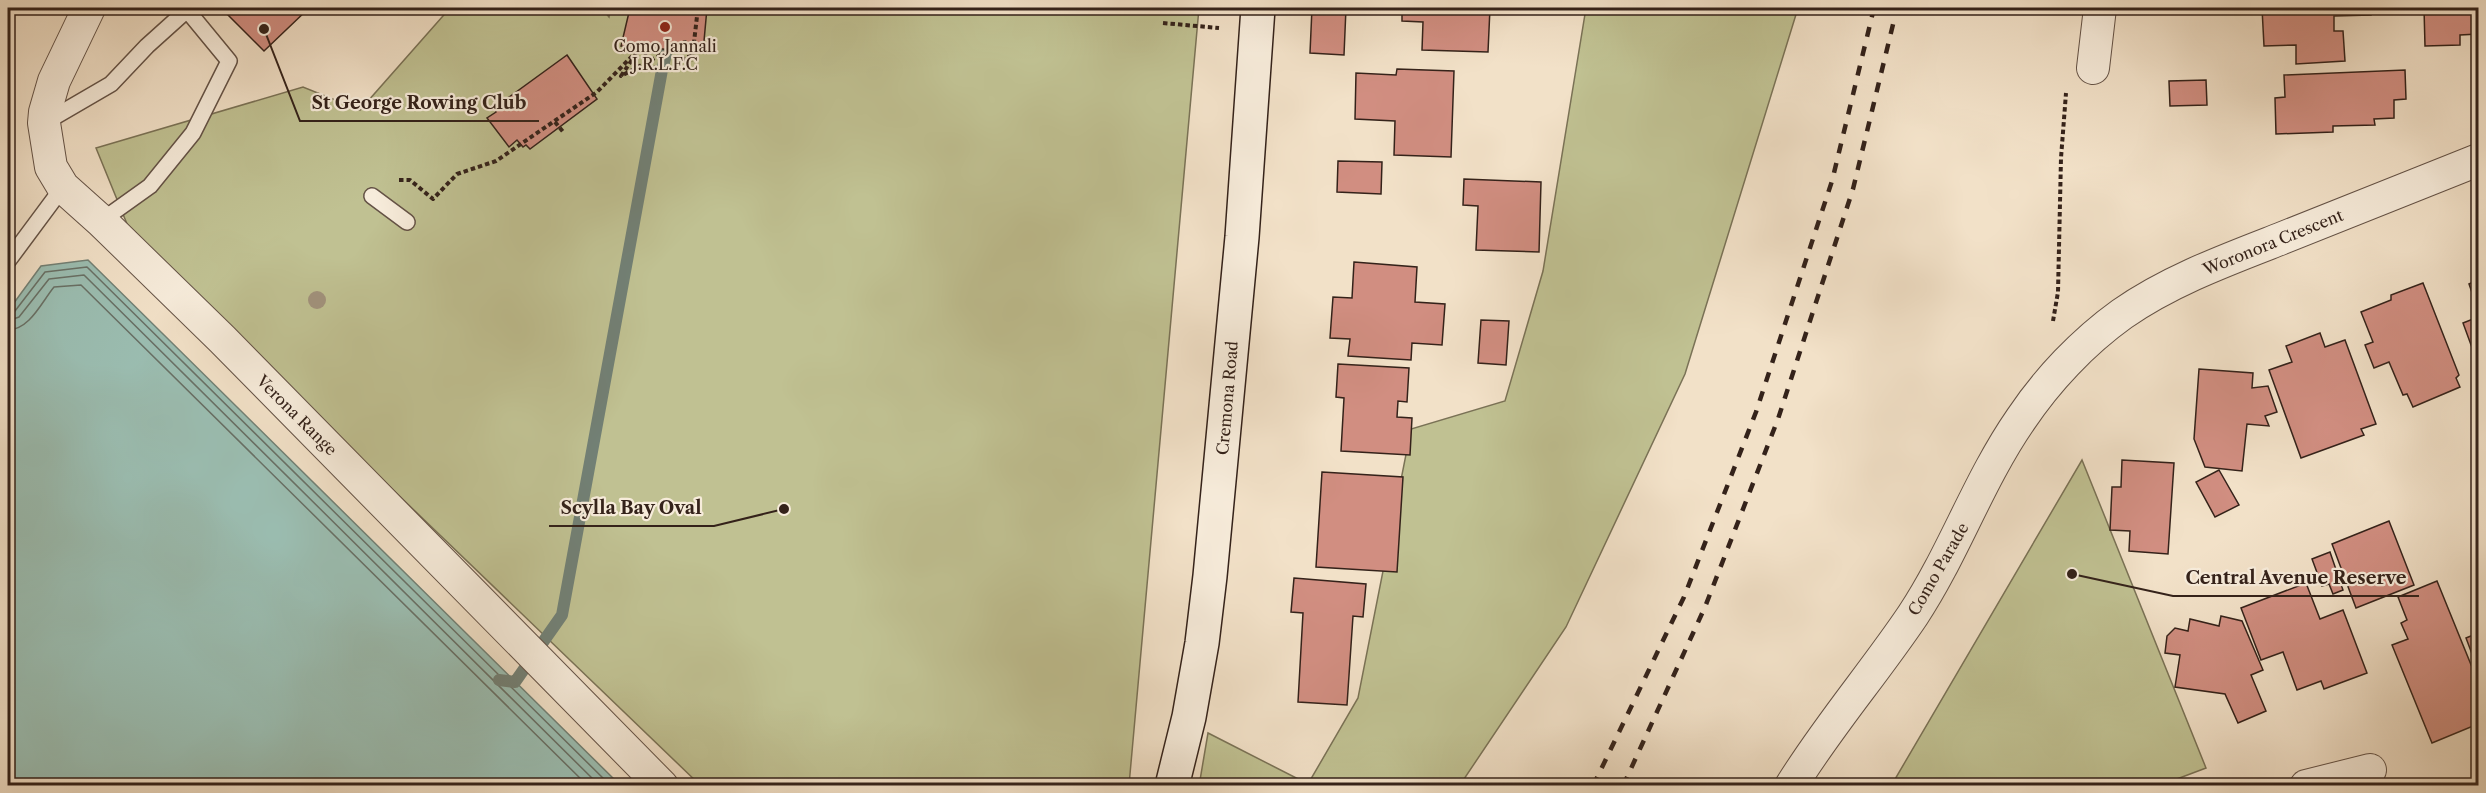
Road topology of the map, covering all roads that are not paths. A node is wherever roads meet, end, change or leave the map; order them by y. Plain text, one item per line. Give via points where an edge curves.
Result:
1 (88, 8) edge
2 (2100, 8) edge
3 (1257, 19) edge
4 (2093, 68) road end
5 (44, 123) junction
6 (2478, 160) edge
7 (63, 188) junction
8 (372, 196) dead end
9 (101, 221) junction
10 (407, 222) dead end
11 (8, 261) edge
12 (2080, 350) joint
13 (2370, 770) dead end
14 (662, 786) edge
15 (1172, 786) edge
16 (1791, 786) edge
17 (2306, 786) edge

1 - 5 street, Verona Range via 54,81
2 - 4 street
3 - 15 street, Cremona Road via 1242,237 1210,576 1189,717
5 - 7 street, Verona Range via 51,167
5 - 9 lane via 111,84 187,10 229,62 193,133 150,186
6 - 12 street, Woronora Crescent via 2176,283 2122,314
7 - 9 street, Verona Range
7 - 11 lane
8 - 10 lane
9 - 14 street, Verona Range
12 - 16 street, Como Parade via 2020,419 1913,614
13 - 17 street

